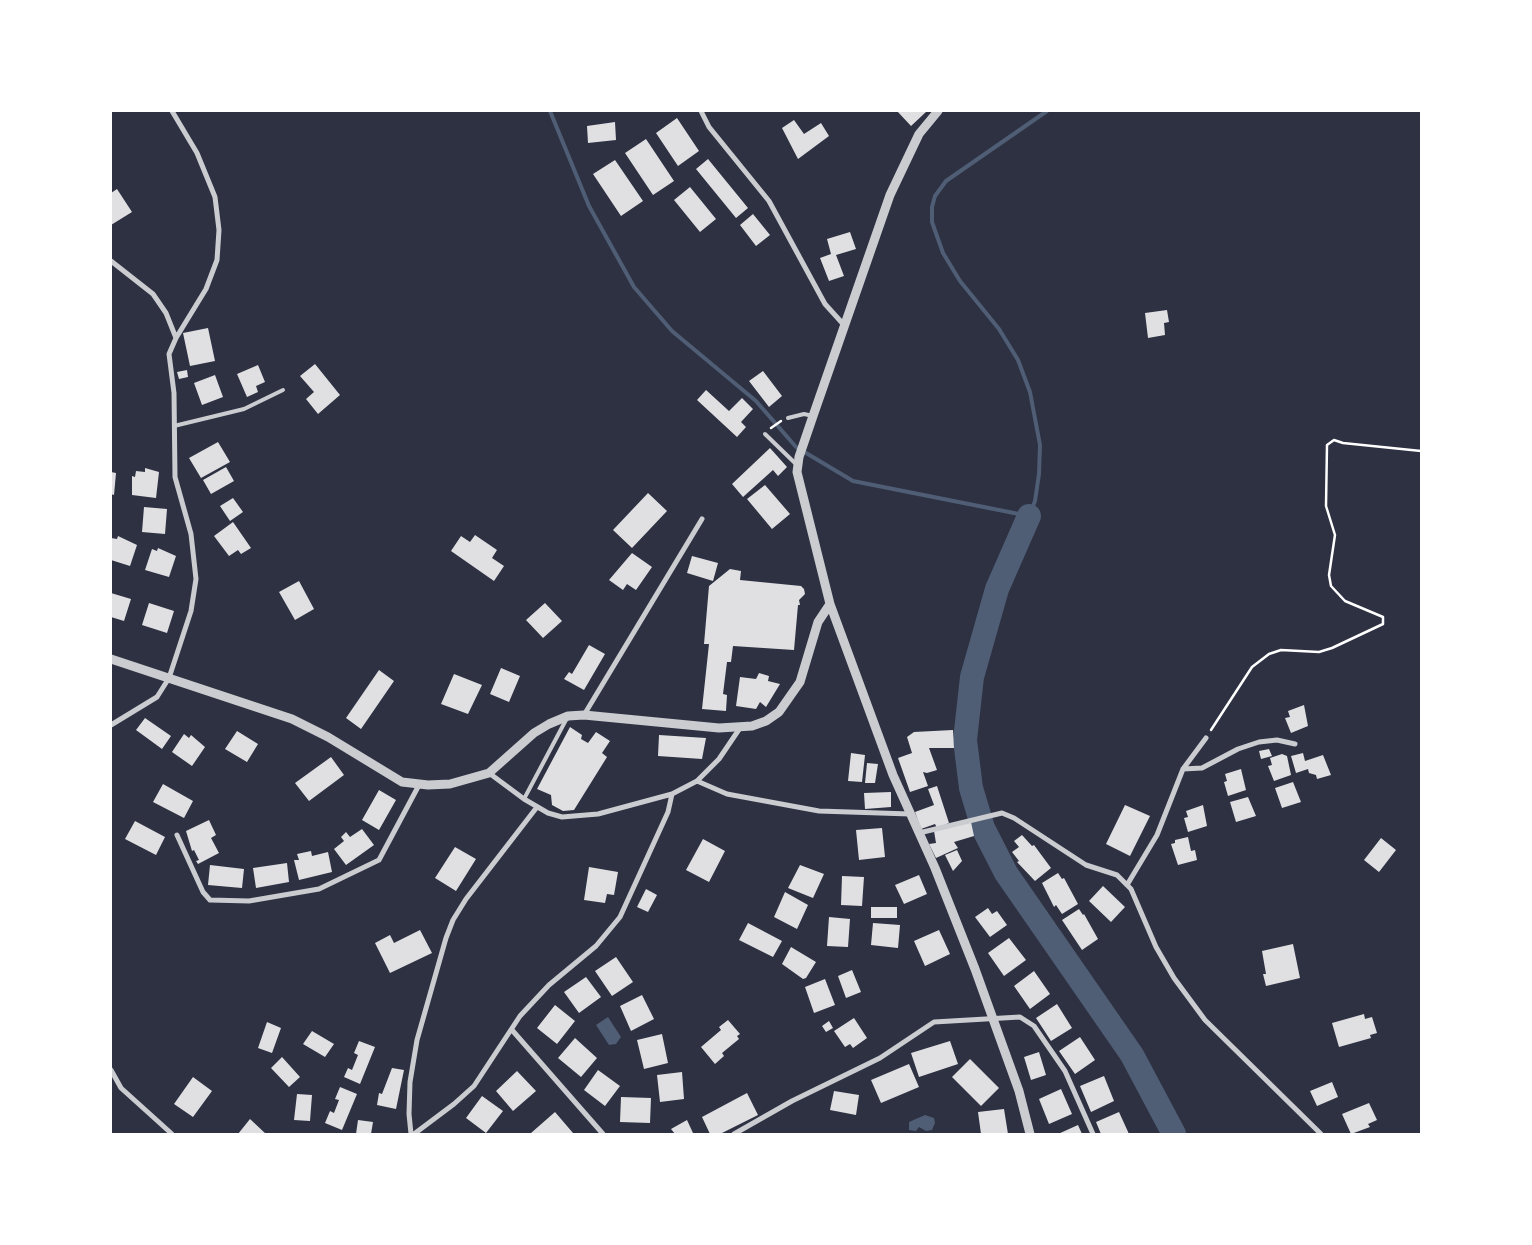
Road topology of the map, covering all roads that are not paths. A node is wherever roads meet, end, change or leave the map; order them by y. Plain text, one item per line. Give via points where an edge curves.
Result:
1 (172, 111) edge
2 (701, 111) edge
3 (938, 111) edge
4 (111, 261) edge
5 (844, 324) junction
6 (176, 338) junction
7 (283, 390) dead end
8 (813, 416) junction
9 (788, 418) dead end
10 (174, 426) junction
11 (765, 434) dead end
12 (798, 461) junction
13 (702, 519) dead end
14 (830, 604) junction
15 (111, 659) edge
16 (169, 678) junction
17 (584, 715) junction
18 (568, 716) junction
19 (111, 725) edge
20 (740, 728) junction
21 (1206, 738) road end
22 (1295, 744) dead end
23 (1183, 769) junction
24 (489, 773) junction
25 (697, 781) junction
26 (419, 784) junction
27 (672, 794) junction
28 (524, 799) junction
29 (537, 807) junction
30 (910, 814) junction
31 (919, 833) junction
32 (177, 836) dead end
33 (1127, 884) junction
34 (992, 1017) junction
35 (512, 1030) junction
36 (111, 1070) edge
37 (172, 1134) edge
38 (413, 1134) edge
39 (603, 1134) edge
40 (734, 1134) edge
41 (1030, 1134) edge
42 (1093, 1134) edge
43 (1320, 1134) edge

1 - 6 street via 197,153 215,197 219,230 217,260 206,289
2 - 5 street via 709,127 769,201 825,304
3 - 5 street via 919,134 890,196
4 - 6 street via 152,294 166,313
5 - 8 street
6 - 10 street via 169,354
7 - 10 lane via 244,409
8 - 9 lane via 804,414
8 - 12 street
10 - 16 street via 175,477 191,534 196,579 191,611
11 - 12 lane
12 - 14 street via 799,486
13 - 17 street
14 - 20 street via 818,622 806,669 791,697 779,712 766,721
14 - 30 street
15 - 16 street
16 - 19 street via 157,697
16 - 26 street via 292,719 402,782
17 - 18 street
17 - 20 street via 683,726
18 - 24 street via 534,733
18 - 28 lane
20 - 25 street via 720,759
21 - 23 street
22 - 23 street via 1277,740 1259,742 1202,768
23 - 33 street via 1157,835
24 - 26 street via 461,783
24 - 28 street
25 - 27 street
25 - 30 street via 727,794 819,812
26 - 32 street via 379,860 320,889 250,901 210,900 203,892
27 - 29 street via 578,817 562,817
27 - 35 street via 668,812 620,917 596,946 549,985 520,1016
28 - 29 street
29 - 38 street via 466,899 446,938 417,1040 410,1082 409,1114
30 - 31 street
31 - 33 street via 1002,814 1014,818 1086,865 1117,875
31 - 34 street
33 - 43 street via 1174,978 1206,1020
34 - 40 street via 934,1022 880,1058
34 - 41 street via 1019,1091
34 - 42 street via 1020,1017 1034,1026 1064,1071
35 - 38 street via 474,1086
35 - 39 street
36 - 37 street via 121,1088

